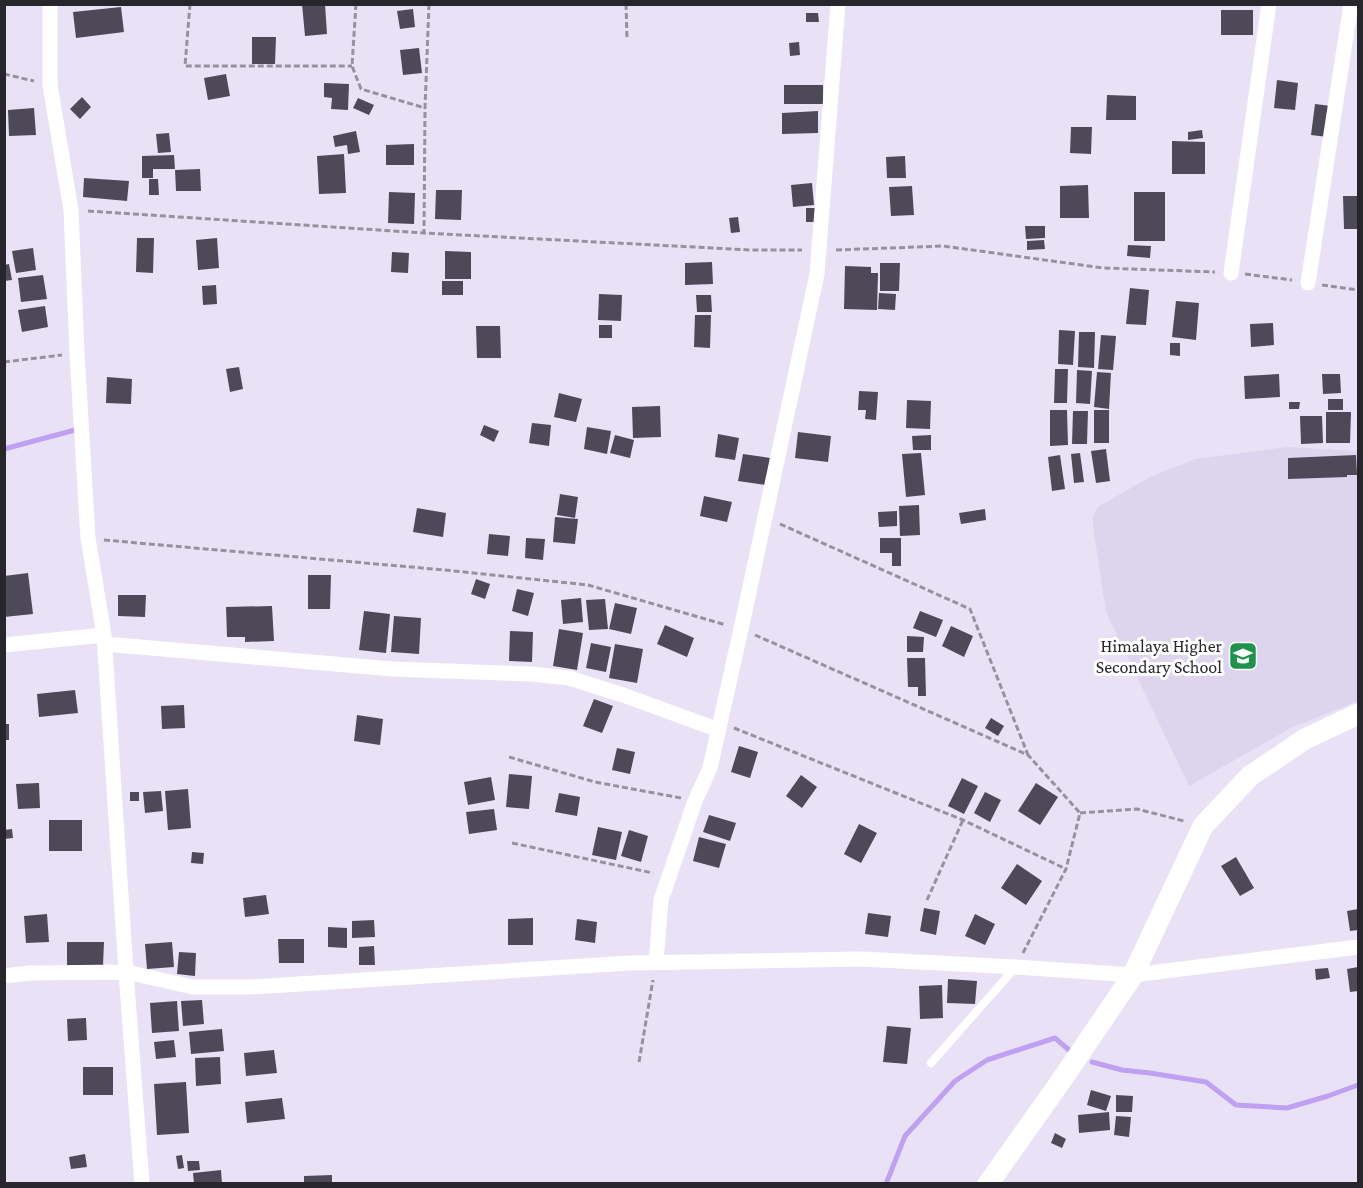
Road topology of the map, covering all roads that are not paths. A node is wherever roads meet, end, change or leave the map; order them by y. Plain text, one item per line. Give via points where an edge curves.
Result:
1 (50, 4) edge
2 (838, 4) edge
3 (1269, 4) edge
4 (1351, 4) edge
5 (1231, 273) dead end
6 (1308, 283) dead end
7 (104, 639) junction
8 (4, 645) edge
9 (1359, 714) edge
10 (720, 726) junction
11 (1359, 947) edge
12 (656, 963) junction
13 (1016, 967) junction
14 (126, 972) junction
15 (1133, 975) junction
16 (4, 976) edge
17 (931, 1063) dead end
18 (142, 1184) edge
19 (988, 1184) edge

1 - 7 street via 50,85 71,210 88,538
2 - 10 street via 817,274
3 - 5 street
4 - 6 street
7 - 8 street
7 - 10 street via 392,669 569,678
7 - 14 street
9 - 15 street via 1305,739 1250,776 1203,826
10 - 12 street via 710,768 661,900
11 - 15 street
12 - 13 street via 862,959
12 - 14 street via 252,987 193,987
13 - 15 street
13 - 17 lane
14 - 16 street
14 - 18 street
15 - 19 street

